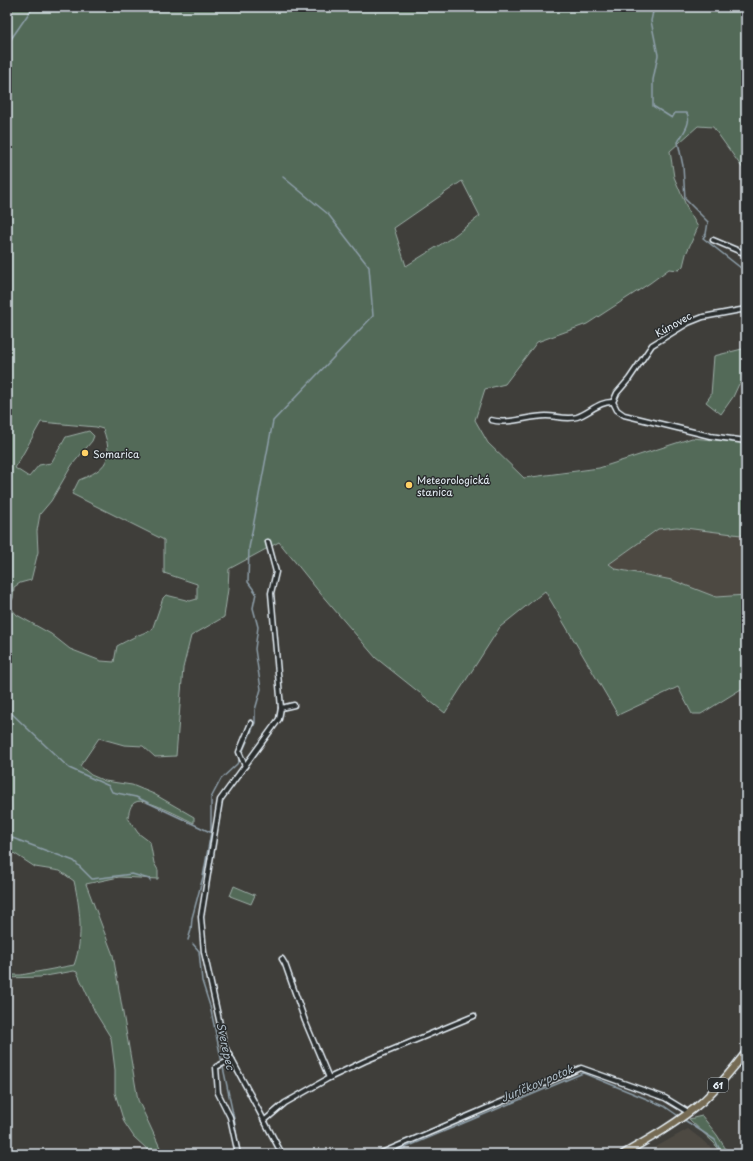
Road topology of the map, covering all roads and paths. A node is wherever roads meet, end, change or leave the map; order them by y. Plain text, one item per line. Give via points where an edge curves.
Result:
1 (713, 240) dead end
2 (746, 254) edge
3 (746, 309) edge
4 (613, 402) junction
5 (491, 420) dead end
6 (746, 441) edge
7 (268, 542) dead end
8 (294, 706) dead end
9 (282, 708) junction
10 (251, 723) dead end
11 (245, 766) junction
12 (282, 960) dead end
13 (474, 1016) dead end
14 (746, 1052) edge
15 (232, 1059) junction
16 (329, 1078) junction
17 (687, 1114) junction
18 (264, 1121) junction
19 (238, 1154) edge
20 (282, 1154) edge
21 (379, 1154) edge
22 (623, 1154) edge

1 - 2 street
3 - 4 street, Kúnovec via 703,317 652,345
4 - 5 street via 606,402 577,417 527,417 503,422
4 - 6 street via 617,410 624,414 710,436
7 - 9 street via 276,572 271,593
8 - 9 street
9 - 11 street via 279,719
10 - 11 street via 239,752
11 - 15 street via 220,800 201,917 205,960 225,1047
12 - 16 street
13 - 16 street
14 - 17 main road, 61 via 716,1088
15 - 18 street
15 - 19 street via 216,1067 218,1093 230,1117
16 - 18 street via 285,1103
17 - 21 street via 665,1098 581,1068
17 - 22 main road, 61
18 - 20 street

